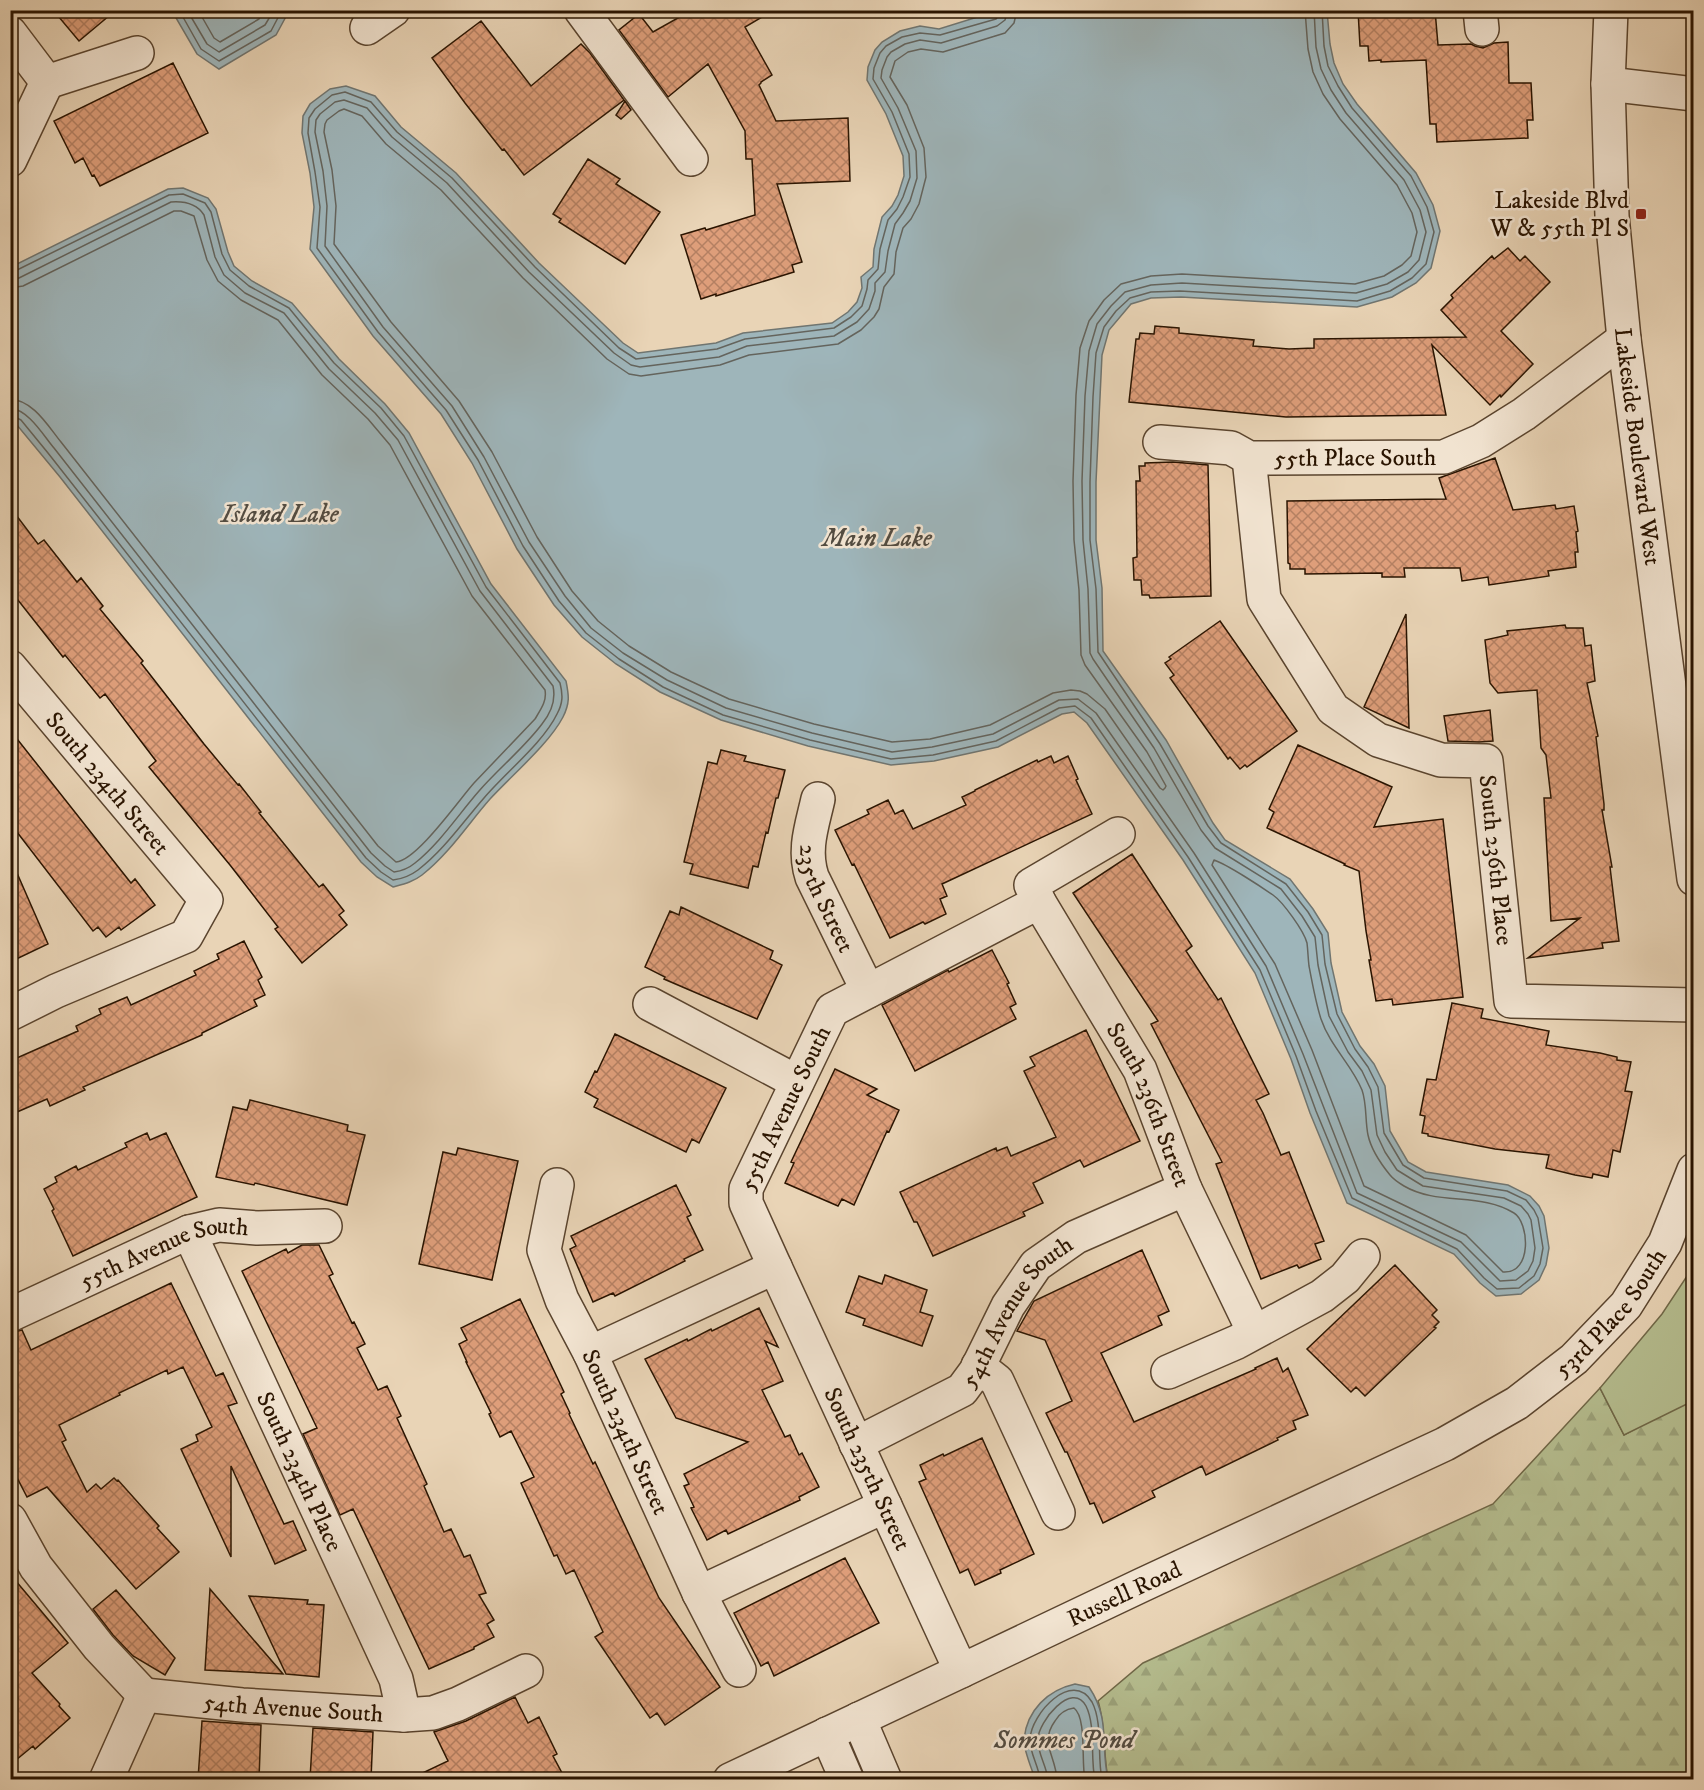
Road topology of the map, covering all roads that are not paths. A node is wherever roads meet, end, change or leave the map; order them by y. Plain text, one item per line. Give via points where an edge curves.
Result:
1 (393, 10) edge
2 (581, 10) edge
3 (1611, 10) edge
4 (367, 28) dead end
5 (10, 33) edge
6 (136, 53) dead end
7 (47, 82) junction
8 (1608, 84) junction
9 (1694, 94) edge
10 (691, 159) dead end
11 (10, 160) edge
12 (1624, 339) junction
13 (1160, 442) dead end
14 (1249, 458) junction
15 (10, 667) edge
16 (818, 799) dead end
17 (1118, 834) dead end
18 (1694, 879) edge
19 (1035, 893) junction
20 (868, 991) junction
21 (650, 1004) dead end
22 (1694, 1005) edge
23 (10, 1014) edge
24 (797, 1082) junction
25 (1694, 1170) edge
26 (557, 1185) dead end
27 (1185, 1189) junction
28 (325, 1226) dead end
29 (189, 1232) junction
30 (1363, 1256) dead end
31 (775, 1267) junction
32 (10, 1315) edge
33 (1254, 1332) junction
34 (590, 1353) junction
35 (978, 1366) junction
36 (1168, 1372) dead end
37 (1517, 1403) joint
38 (856, 1444) junction
39 (885, 1506) junction
40 (1058, 1514) dead end
41 (10, 1520) edge
42 (699, 1593) junction
43 (739, 1670) dead end
44 (526, 1671) dead end
45 (962, 1671) junction
46 (144, 1695) junction
47 (404, 1715) junction
48 (859, 1719) junction
49 (827, 1734) junction
50 (106, 1779) edge
51 (730, 1779) edge
52 (847, 1779) edge
53 (885, 1779) edge

1 - 4 street
2 - 10 street
3 - 8 street, Lakeside Boulevard West
5 - 7 street
6 - 7 street
7 - 11 street
8 - 9 street
8 - 12 street, Lakeside Boulevard West via 1612,216
12 - 14 street, 55th Place South via 1524,414 1444,458
12 - 18 street, Lakeside Boulevard West
13 - 14 street, 55th Place South via 1231,448
14 - 22 street, South 236th Place via 1264,599 1332,709 1378,740 1441,760 1486,760 1511,1001
15 - 23 street, South 234th Street via 206,900 186,936
16 - 20 street, 235th Street via 807,849 809,866
17 - 19 street, 55th Avenue South
19 - 20 street, 55th Avenue South
19 - 27 street, South 236th Street via 1140,1070
20 - 24 street, 55th Avenue South via 832,1010
21 - 24 street
24 - 31 street, 55th Avenue South via 746,1189 746,1203
25 - 37 street, 53rd Place South via 1665,1243 1626,1305 1574,1359
26 - 34 street, South 234th Street via 544,1250 562,1300
27 - 33 street, South 236th Street
27 - 35 street, 54th Avenue South via 1076,1238 1036,1264 1008,1306
28 - 29 street, 55th Avenue South via 219,1225
29 - 32 street, 55th Avenue South
29 - 47 street, South 234th Place via 396,1679
30 - 33 street via 1345,1278 1322,1296
31 - 34 street
31 - 38 street, South 235th Street
33 - 36 street
34 - 42 street, South 234th Street
35 - 38 street, 54th Avenue South via 962,1390
35 - 40 street via 997,1381
37 - 45 street, Russell Road via 1445,1444
38 - 39 street, South 235th Street
39 - 42 street
39 - 45 street, South 235th Street
41 - 46 street via 36,1567 99,1647
42 - 43 street, South 234th Street
44 - 47 street, 54th Avenue South via 458,1704 433,1713
45 - 48 street, Russell Road
46 - 47 street, 54th Avenue South
46 - 50 street
48 - 49 street, Russell Road
48 - 53 street
49 - 51 street, Russell Road
49 - 52 street

